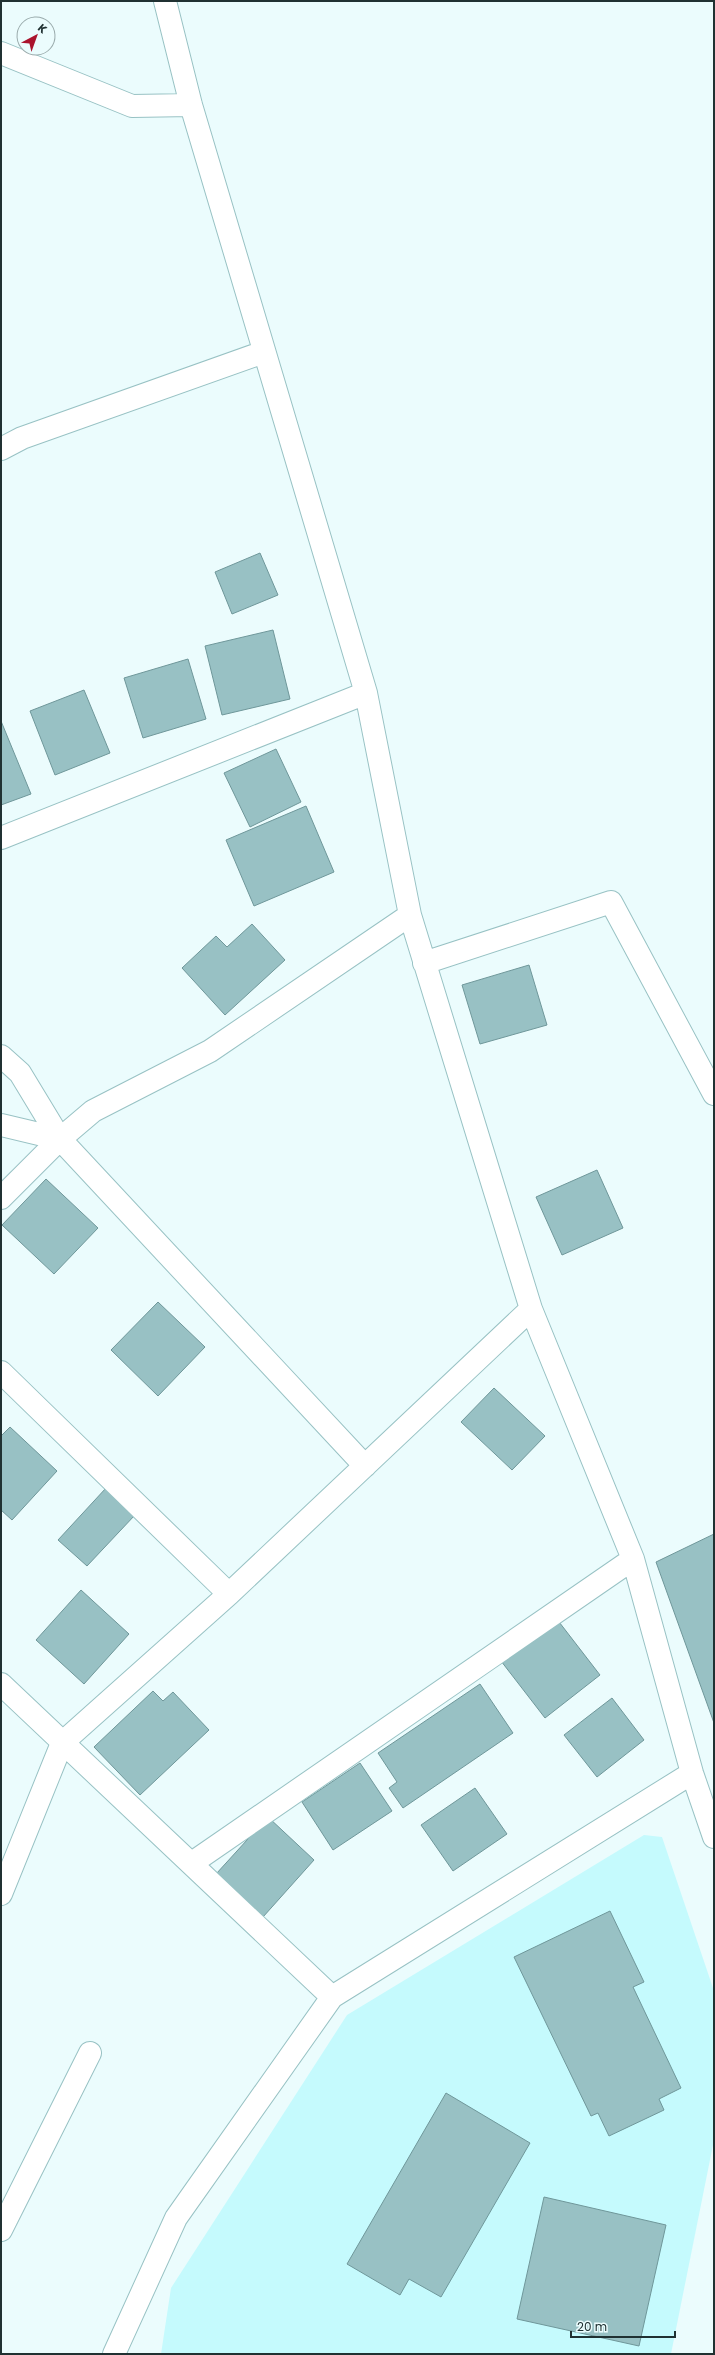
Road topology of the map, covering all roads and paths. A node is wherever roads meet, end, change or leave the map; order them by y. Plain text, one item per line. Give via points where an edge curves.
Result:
1 (165, 1) edge
2 (1, 53) edge
3 (191, 105) junction
4 (264, 352) junction
5 (1, 449) edge
6 (366, 694) junction
7 (1, 838) edge
8 (410, 916) junction
9 (424, 962) junction
10 (1, 1056) edge
11 (714, 1094) edge
12 (1, 1125) edge
13 (60, 1139) junction
14 (1, 1198) edge
15 (531, 1309) junction
16 (1, 1372) edge
17 (365, 1466) junction
18 (633, 1559) junction
19 (229, 1594) junction
20 (1, 1684) edge
21 (62, 1743) junction
22 (692, 1773) junction
23 (714, 1837) edge
24 (192, 1863) junction
25 (1, 1894) edge
26 (332, 1997) junction
27 (90, 2053) dead end
28 (1, 2230) edge
29 (114, 2354) edge

1 - 3 street
2 - 3 street via 132,106
3 - 4 street
4 - 5 street via 22,438
4 - 6 street
6 - 7 street
6 - 8 street
8 - 9 street
8 - 13 street via 210,1052 93,1110
9 - 11 street via 611,902
9 - 15 street
10 - 13 street via 20,1073
12 - 13 street
13 - 14 street
13 - 17 street
15 - 17 street
15 - 18 street
16 - 19 street
17 - 19 street
18 - 22 street
18 - 24 street
19 - 21 street
20 - 21 street
21 - 24 street
21 - 25 street
22 - 23 street
22 - 26 street
24 - 26 street
26 - 29 street via 176,2218
27 - 28 street

